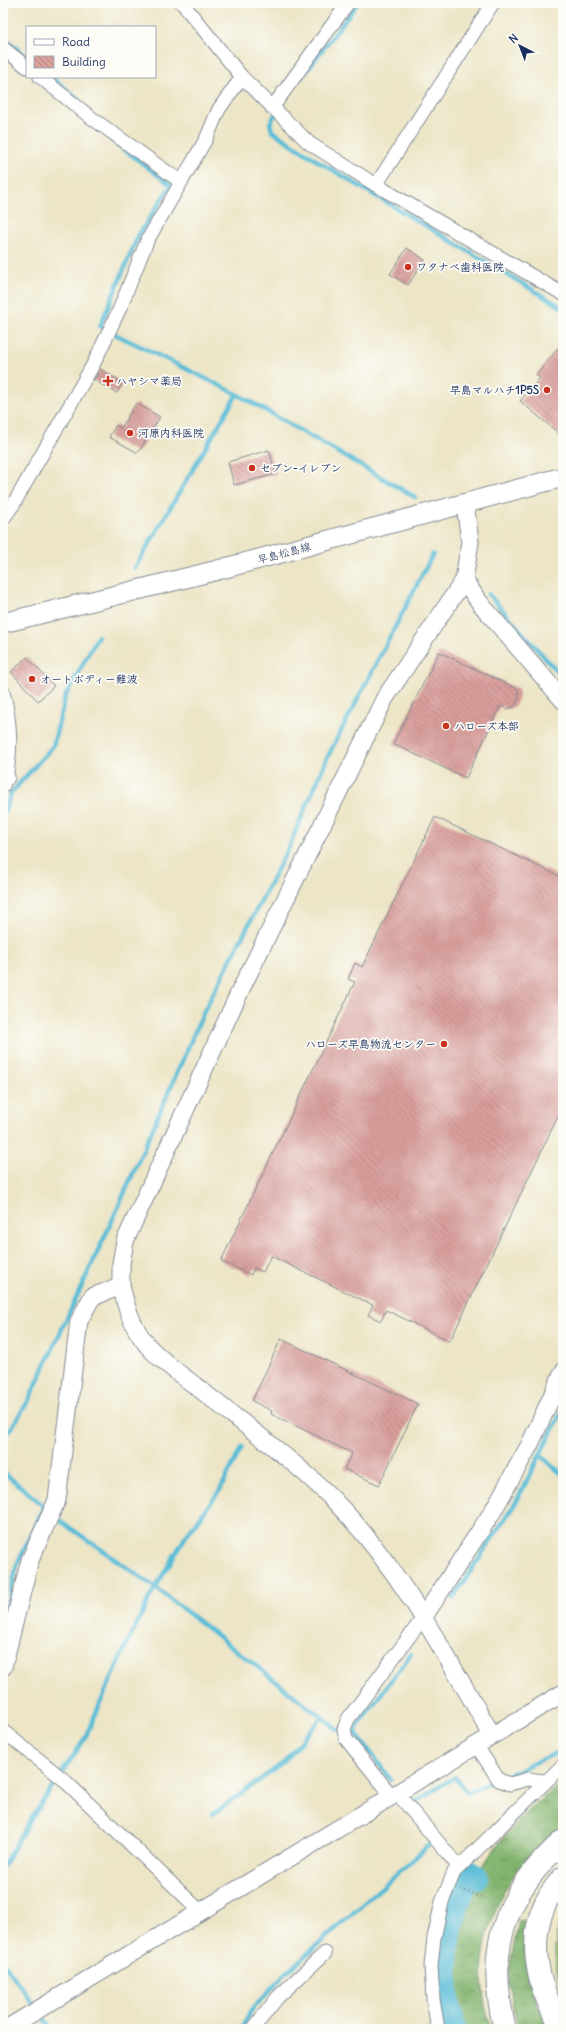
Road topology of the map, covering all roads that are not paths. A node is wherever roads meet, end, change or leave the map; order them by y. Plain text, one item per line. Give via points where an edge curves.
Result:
1 (182, 3) edge
2 (348, 3) edge
3 (493, 3) edge
4 (3, 48) edge
5 (26, 66) edge
6 (242, 77) junction
7 (41, 78) edge
8 (275, 111) junction
9 (181, 182) junction
10 (376, 185) junction
11 (563, 294) edge
12 (563, 477) edge
13 (465, 503) junction
14 (3, 518) edge
15 (464, 580) junction
16 (3, 623) edge
17 (3, 692) edge
18 (563, 700) edge
19 (4, 780) edge
20 (121, 1286) junction
21 (563, 1372) edge
22 (423, 1618) junction
23 (3, 1667) edge
24 (563, 1693) edge
25 (3, 1731) edge
26 (492, 1735) junction
27 (476, 1745) junction
28 (563, 1765) edge
29 (544, 1782) junction
30 (394, 1794) junction
31 (563, 1841) edge
32 (563, 1854) edge
33 (459, 1867) junction
34 (563, 1878) edge
35 (563, 1889) edge
36 (201, 1912) junction
37 (502, 1933) junction
38 (536, 1943) junction
39 (326, 1953) dead end
40 (6, 2029) edge
41 (253, 2029) edge
42 (438, 2029) edge
43 (505, 2029) edge
44 (562, 2029) edge

1 - 6 street
2 - 8 street
3 - 10 street
4 - 5 street
6 - 8 street
6 - 9 street via 219,109 206,140
7 - 9 street
8 - 10 street via 309,143
9 - 14 street via 148,241 94,363 13,505
10 - 11 street
12 - 13 main road, 早島松島線
13 - 15 street via 470,542
13 - 16 main road, 早島松島線 via 214,571
15 - 18 street via 480,603
15 - 20 street via 385,698 241,989 125,1241
17 - 19 street via 10,747
20 - 22 street via 129,1318 144,1342 305,1473 344,1511 385,1562
20 - 23 street via 92,1297 79,1321 57,1500 30,1560
21 - 22 street via 530,1444 493,1511
22 - 26 street
22 - 30 street via 348,1719 344,1729 346,1739
24 - 26 street
25 - 36 street via 63,1779
26 - 27 street
27 - 29 street via 498,1778 510,1784 528,1779
27 - 30 street
28 - 29 street
29 - 33 street
30 - 33 street
30 - 36 street
31 - 37 highway via 537,1867 516,1897
32 - 37 highway via 528,1887
33 - 42 street via 454,1872 442,1902 434,1938 431,1966
34 - 38 highway via 544,1904
35 - 38 highway via 551,1903
36 - 40 street
37 - 43 highway via 497,1952 496,1990
38 - 44 highway via 542,1985
39 - 41 street via 278,1997

